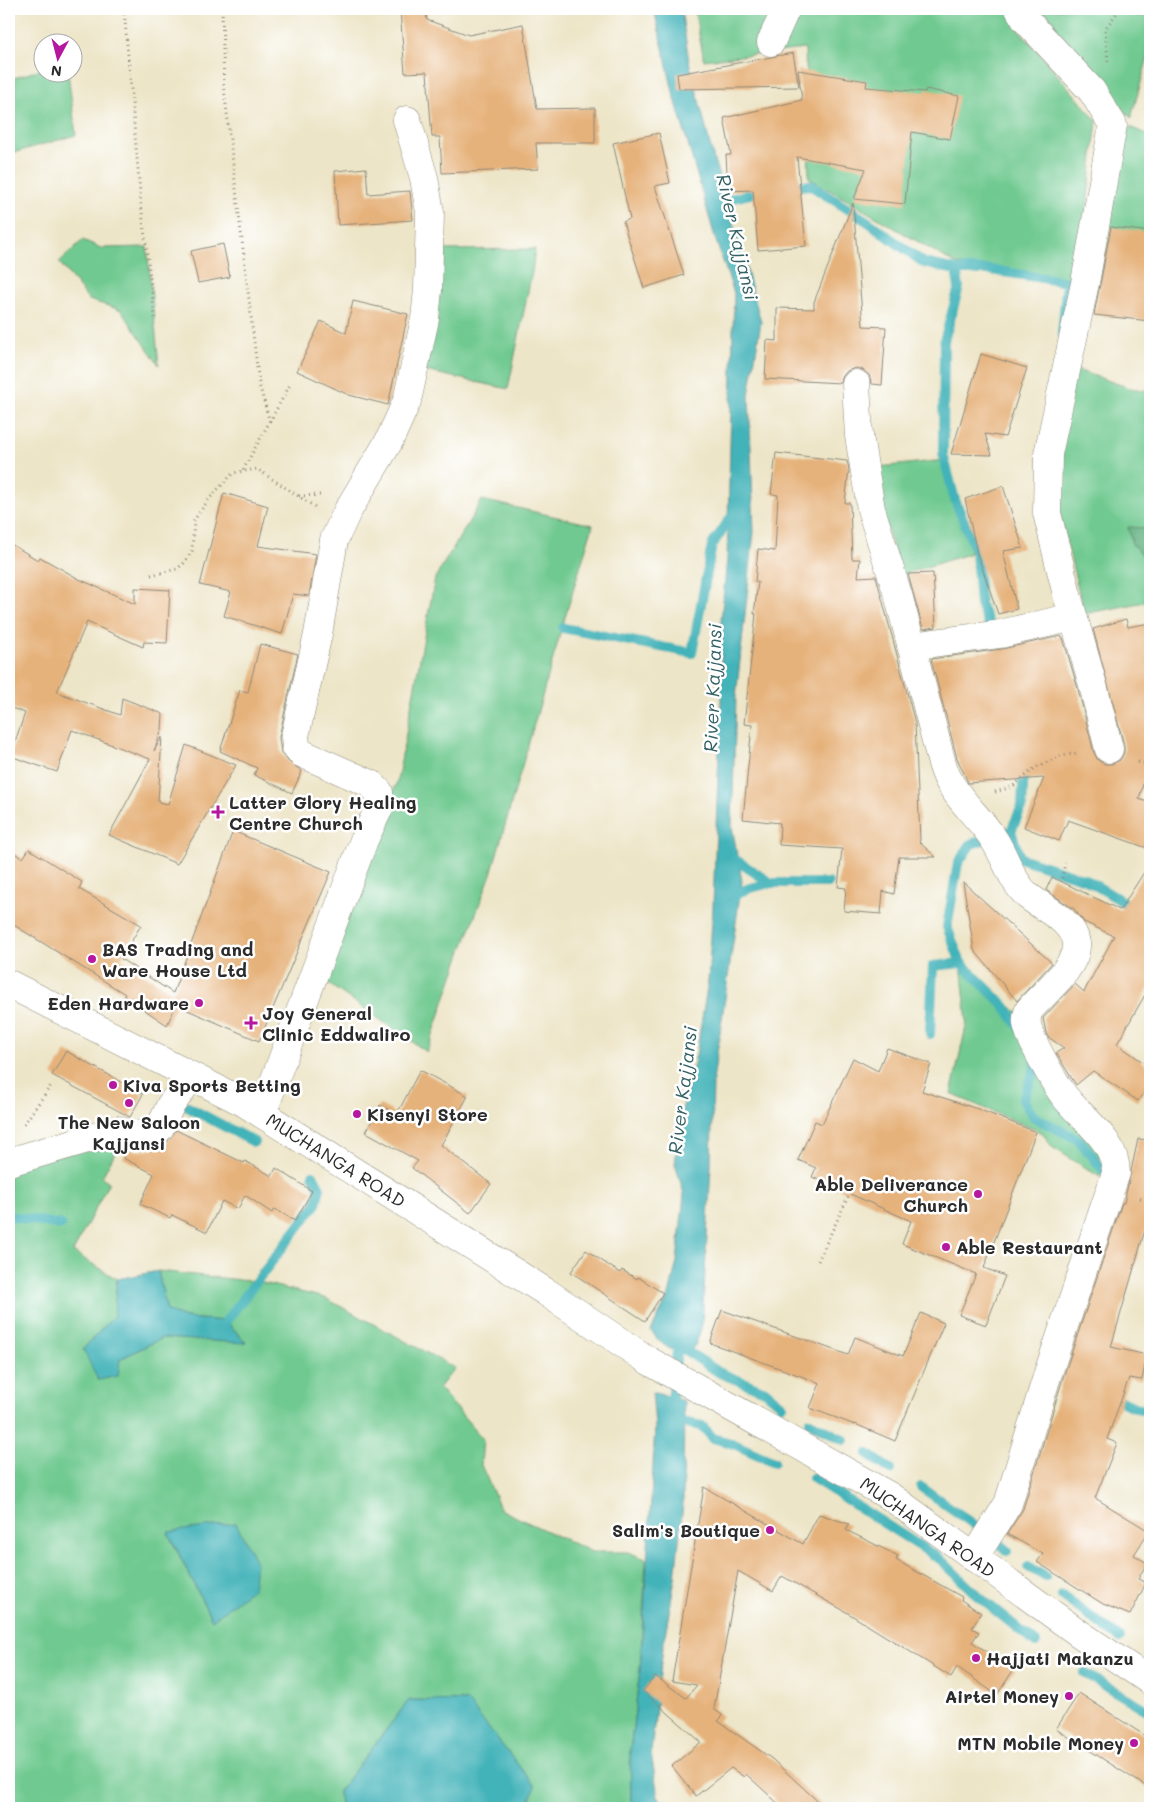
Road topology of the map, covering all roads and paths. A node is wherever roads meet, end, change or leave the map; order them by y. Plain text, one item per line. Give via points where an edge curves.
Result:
1 (124, 9) edge
2 (222, 9) edge
3 (786, 9) edge
4 (1020, 9) edge
5 (771, 42) dead end
6 (407, 120) dead end
7 (155, 318) dead end
8 (291, 383) dead end
9 (856, 384) dead end
10 (270, 422) junction
11 (243, 471) junction
12 (334, 540) junction
13 (152, 575) dead end
14 (1074, 617) junction
15 (911, 646) junction
16 (1109, 749) joint
17 (965, 802) junction
18 (1065, 863) dead end
19 (1062, 878) dead end
20 (9, 984) edge
21 (191, 1077) junction
22 (262, 1114) junction
23 (9, 1162) edge
24 (848, 1196) dead end
25 (818, 1261) dead end
26 (974, 1558) junction
27 (1150, 1681) edge

1 - 7 path via 141,204
2 - 10 path via 224,88 259,384
3 - 5 street
4 - 14 street via 1025,19 1092,91 1113,125 1085,283 1048,454 1047,513
6 - 12 street via 430,212 425,319 407,401 389,441
8 - 10 path
9 - 15 street via 871,509
10 - 11 path
11 - 12 path via 257,469 329,517
11 - 13 path via 233,473 194,520 192,551 184,563 176,569
12 - 22 street via 296,746 302,753 370,784 379,792 380,806 364,840
14 - 15 street via 1000,634
14 - 16 street
15 - 17 street via 941,760 949,781
16 - 17 path via 1060,756 1035,768 1012,787
17 - 26 street via 993,837 1014,881 1028,896 1064,922 1076,943 1075,955 1068,968 1029,1010 1027,1026 1062,1093 1109,1146 1116,1163 1116,1173 1048,1373 1008,1504
18 - 19 path
20 - 21 street, MUCHANGA ROAD
21 - 22 street, MUCHANGA ROAD
21 - 23 street via 170,1106 160,1128 142,1136 118,1130
22 - 26 street, MUCHANGA ROAD via 546,1292 649,1361 891,1497
24 - 25 path
26 - 27 street, MUCHANGA ROAD

